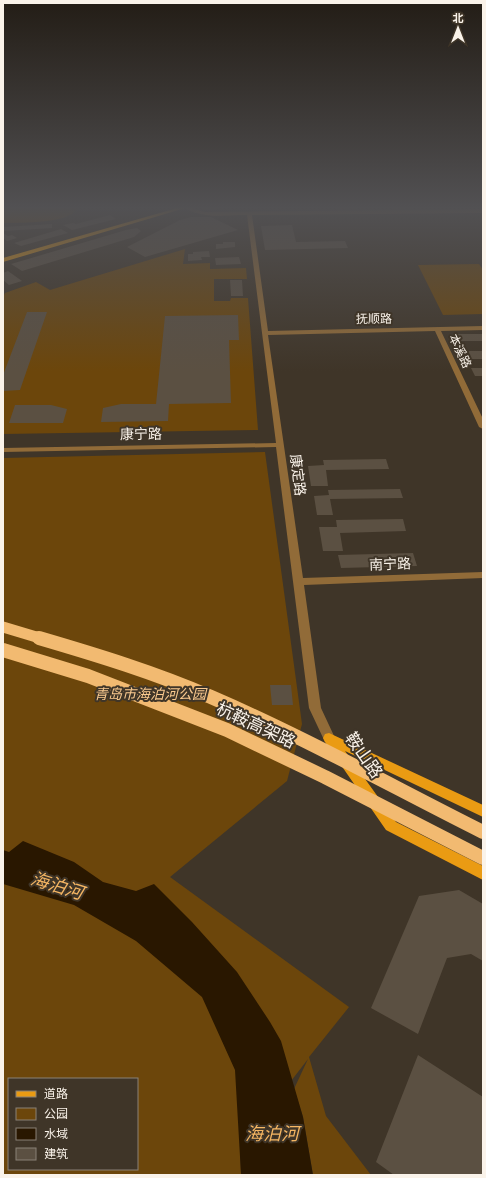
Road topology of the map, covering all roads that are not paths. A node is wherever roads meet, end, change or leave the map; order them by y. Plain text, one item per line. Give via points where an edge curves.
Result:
1 (256, 261) edge
2 (483, 328) edge
3 (437, 329) junction
4 (266, 333) junction
5 (483, 427) edge
6 (280, 445) junction
7 (3, 450) edge
8 (483, 575) edge
9 (298, 582) junction
10 (3, 627) edge
11 (3, 650) edge
12 (329, 738) junction
13 (483, 811) edge
14 (483, 832) edge
15 (483, 858) edge
16 (483, 873) edge

1 - 4 street, 康定路
2 - 3 street, 抚顺路
3 - 4 street, 抚顺路
3 - 5 street, 本溪路
4 - 6 street, 康定路
6 - 7 street, 康宁路
6 - 9 street, 康定路
8 - 9 street, 南宁路
9 - 12 street, 康定路 via 315,708
10 - 14 highway, 杭鞍高架路, bridge via 163,678 239,710
11 - 15 highway, 杭鞍高架路, bridge via 88,676 227,730
12 - 13 main road, 鞍山路
12 - 16 main road, 鞍山路 via 392,826

